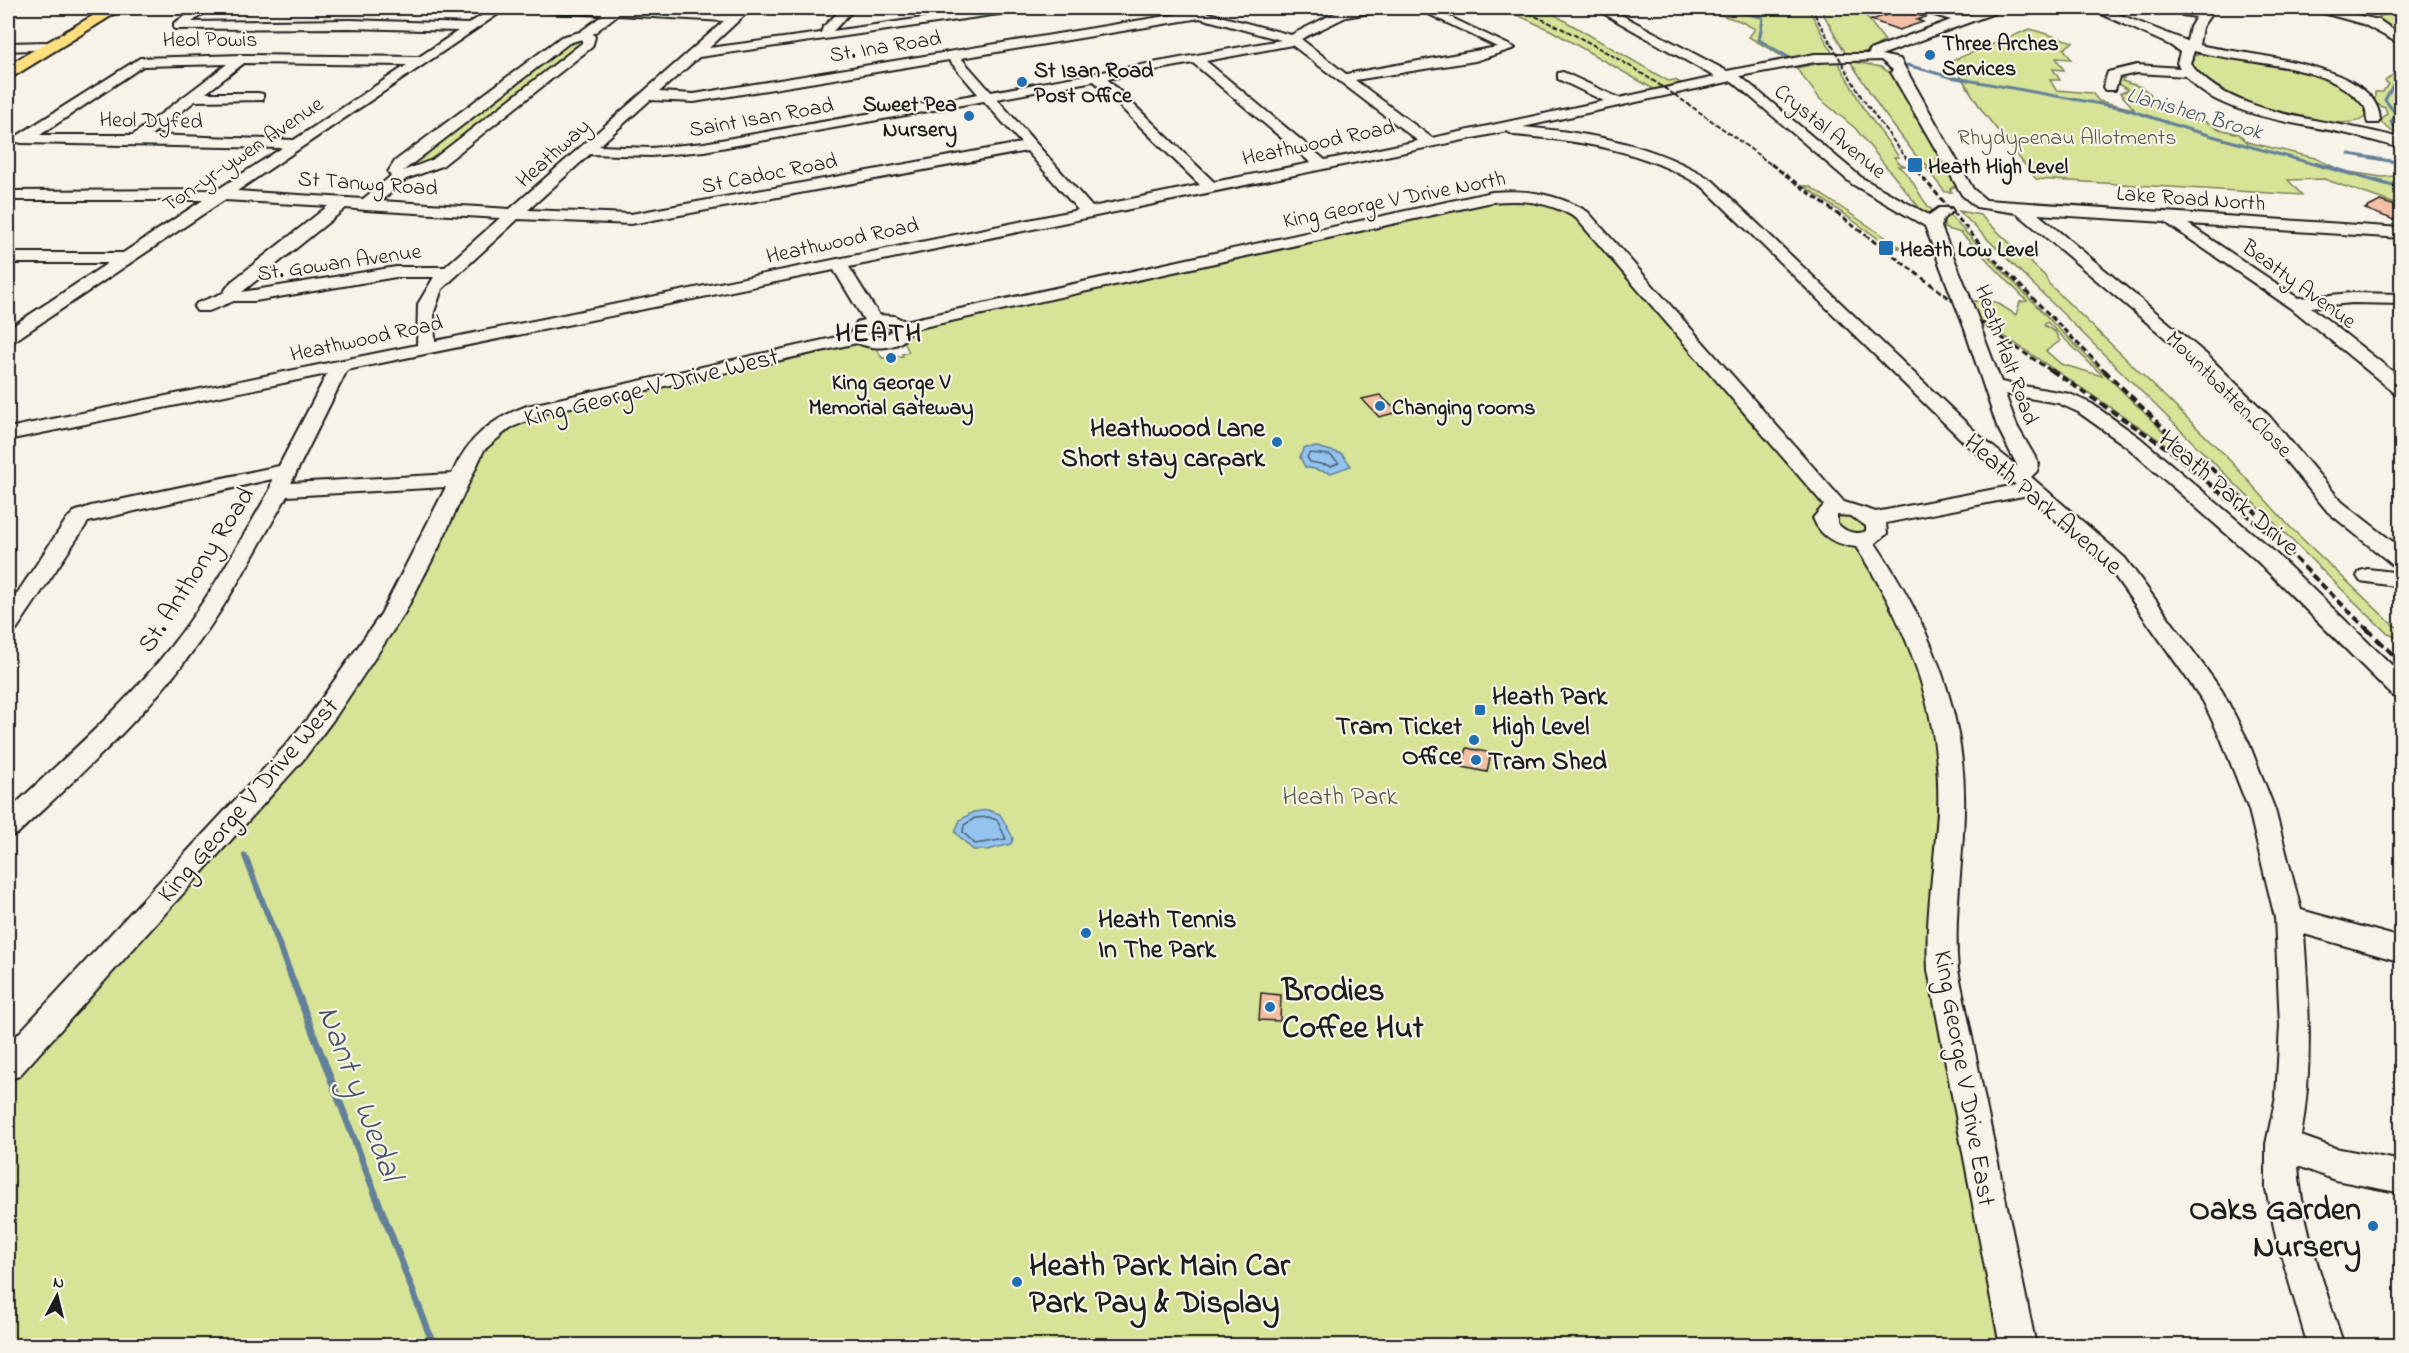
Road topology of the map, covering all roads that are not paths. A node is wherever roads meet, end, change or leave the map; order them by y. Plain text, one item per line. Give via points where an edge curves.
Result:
1 (112, 8) edge
2 (206, 8) edge
3 (501, 8) edge
4 (547, 8) edge
5 (849, 8) edge
6 (1013, 8) edge
7 (1173, 8) edge
8 (1378, 8) edge
9 (1422, 8) edge
10 (1600, 8) edge
11 (1925, 8) edge
12 (1996, 8) edge
13 (2094, 8) edge
14 (2182, 8) edge
15 (2311, 8) edge
16 (620, 10) edge
17 (411, 13) dead end
18 (740, 13) edge
19 (2334, 13) junction
20 (1200, 14) junction
21 (2203, 16) edge
22 (1962, 20) junction
23 (396, 25) junction
24 (2322, 26) dead end
25 (471, 28) junction
26 (584, 35) junction
27 (827, 36) junction
28 (1294, 40) junction
29 (2402, 45) edge
30 (8, 49) edge
31 (44, 49) junction
32 (2188, 52) junction
33 (696, 53) junction
34 (952, 55) junction
35 (1882, 56) junction
36 (242, 59) junction
37 (1196, 59) junction
38 (421, 61) junction
39 (8, 72) edge
40 (2188, 72) junction
41 (1563, 76) dead end
42 (1097, 77) junction
43 (1345, 78) junction
44 (1732, 78) junction
45 (2110, 87) dead end
46 (647, 96) junction
47 (192, 97) junction
48 (258, 97) dead end
49 (988, 97) junction
50 (1614, 101) junction
51 (2373, 120) junction
52 (2331, 125) junction
53 (1497, 129) junction
54 (8, 139) edge
55 (24, 139) junction
56 (137, 139) junction
57 (1427, 141) junction
58 (2402, 141) edge
59 (295, 144) junction
60 (1031, 146) junction
61 (586, 150) junction
62 (1320, 163) junction
63 (402, 176) junction
64 (1209, 186) junction
65 (8, 195) edge
66 (219, 195) junction
67 (1978, 202) junction
68 (342, 203) junction
69 (366, 205) junction
70 (2022, 209) junction
71 (1087, 211) junction
72 (514, 214) junction
73 (2169, 218) junction
74 (1933, 224) junction
75 (2402, 233) edge
76 (8, 258) edge
77 (123, 258) junction
78 (838, 263) junction
79 (450, 272) junction
80 (234, 296) junction
81 (2402, 299) edge
82 (2295, 303) junction
83 (203, 307) dead end
84 (874, 321) junction
85 (902, 327) junction
86 (8, 337) edge
87 (860, 337) junction
88 (426, 347) junction
89 (338, 366) junction
90 (2398, 382) edge
91 (1993, 386) junction
92 (8, 434) edge
93 (284, 480) junction
94 (459, 480) junction
95 (2023, 482) junction
96 (1838, 508) junction
97 (1867, 530) junction
98 (2402, 561) edge
99 (2368, 576) dead end
100 (2402, 580) edge
101 (8, 624) edge
102 (2402, 690) edge
103 (8, 827) edge
104 (2289, 918) junction
105 (2402, 950) edge
106 (8, 1066) edge
107 (2282, 1144) junction
108 (2402, 1177) edge
109 (2018, 1346) edge
110 (2326, 1346) edge

1 - 31 main road
2 - 23 street via 175,28 269,22
3 - 25 street, Ton-yr-ywen Avenue
4 - 16 street
5 - 27 street via 827,30
6 - 27 street
7 - 20 street
8 - 28 street, Saint Isan Road via 1349,12
9 - 43 street via 1509,48
10 - 44 street, Crystal Avenue
11 - 22 street
12 - 22 street, Heathwood Road
13 - 32 street via 2174,42
14 - 21 street
15 - 19 street
16 - 18 street
16 - 26 street
17 - 23 street
18 - 33 street, Heathway
19 - 24 street
19 - 29 street via 2371,22
20 - 28 street
20 - 34 street, St. Ina Road
21 - 32 street
22 - 35 street, Heathwood Road
23 - 25 street
25 - 38 street, Ton-yr-ywen Avenue
26 - 63 street via 565,40 405,160 396,172
26 - 63 street via 589,37 588,44 437,163
27 - 33 street
28 - 37 street, Saint Isan Road
28 - 43 street
30 - 31 street
31 - 39 main road
32 - 40 street via 2183,63
32 - 51 street via 2222,52 2286,64 2330,78 2367,101 2374,111
33 - 46 street, Heathway
34 - 46 street, St. Ina Road via 694,98
34 - 49 street
35 - 44 street, Heathwood Road via 1815,58
35 - 67 street via 1879,63 1898,72 1967,192
36 - 38 street, Heol Powis
36 - 47 street
36 - 55 street, Heol Powis via 149,60 134,64
37 - 42 street, Saint Isan Road
37 - 62 street
38 - 59 street, Ton-yr-ywen Avenue
40 - 45 street via 2122,71 2114,75
40 - 52 street via 2206,88 2243,105
41 - 50 street
42 - 49 street, Saint Isan Road
42 - 64 street
43 - 57 street
44 - 50 street, Heathwood Road
44 - 74 street, Crystal Avenue via 1857,181
46 - 61 street, Heathway
47 - 48 street
47 - 56 street
49 - 60 street
49 - 61 street, Saint Isan Road via 686,150
50 - 53 street, Heathwood Road
51 - 52 street
51 - 58 street
52 - 58 street
53 - 57 street, Heathwood Road
53 - 95 street, Heath Park Avenue via 1607,142 1656,157 1700,178 1975,442
54 - 55 street, Heol Dyfed
55 - 56 street, Heol Dyfed
56 - 59 street, Heol Dyfed
57 - 62 street, Heathwood Road
59 - 66 street, Ton-yr-ywen Avenue
60 - 71 street
60 - 72 street, St Cadoc Road via 646,218 600,220
61 - 72 street, Heathway
62 - 64 street, Heathwood Road
63 - 69 street
64 - 71 street, Heathwood Road
65 - 66 street, St Tanwg Road
66 - 68 street, St Tanwg Road
66 - 77 street, Ton-yr-ywen Avenue
67 - 70 street, Lake Road North
67 - 74 street via 1950,209 1936,217
68 - 69 street, St Tanwg Road
68 - 80 street, St. Gowan Avenue via 237,286
69 - 72 street, St Tanwg Road
70 - 73 street, Lake Road North
70 - 98 street, Mountbatten Close via 2207,364 2263,421 2335,507
71 - 78 street, Heathwood Road
72 - 79 street, Heathway
73 - 75 street, Lake Road North
73 - 82 street, Beatty Avenue
74 - 91 street, Heath Halt Road, bridge
76 - 77 street
77 - 86 street, Ton-yr-ywen Avenue
78 - 84 street
78 - 88 street, Heathwood Road
79 - 80 street, St. Gowan Avenue via 396,272 255,296
79 - 88 street, Heathway via 434,287 425,308
80 - 83 street, St. Gowan Avenue
81 - 82 street
82 - 90 street, Beatty Avenue
84 - 85 street via 888,320
84 - 87 street via 860,329
85 - 87 street, King George V Drive West via 901,333 887,341 872,342
85 - 96 street, King George V Drive North via 1492,197 1540,198 1563,204 1582,216
87 - 94 street, King George V Drive West via 532,411 484,437 470,455
88 - 89 street, Heathwood Road
89 - 92 street, Heathwood Road
89 - 93 street, St. Anthony Road
91 - 95 street, Heath Halt Road via 2007,426 2028,464
91 - 102 street, Heath Park Drive via 2063,398 2085,408 2133,442 2263,554
93 - 94 street
93 - 101 street via 98,511 81,518
93 - 103 street, St. Anthony Road via 225,585 178,655 117,722
94 - 106 street, King George V Drive West via 402,596 331,706 294,753
95 - 97 street
95 - 104 street, Heath Park Avenue via 2117,563 2207,687 2235,741 2258,801
96 - 97 street via 1860,512
96 - 97 street via 1824,518 1828,528 1841,536
97 - 109 street, King George V Drive East via 1915,634 1948,741 1951,811 1941,922 1943,970
99 - 100 street
104 - 105 street
104 - 107 street, Heath Park Avenue via 2295,995 2294,1076
107 - 108 street via 2335,1164
107 - 110 street, Heath Park Avenue via 2283,1189 2293,1237

